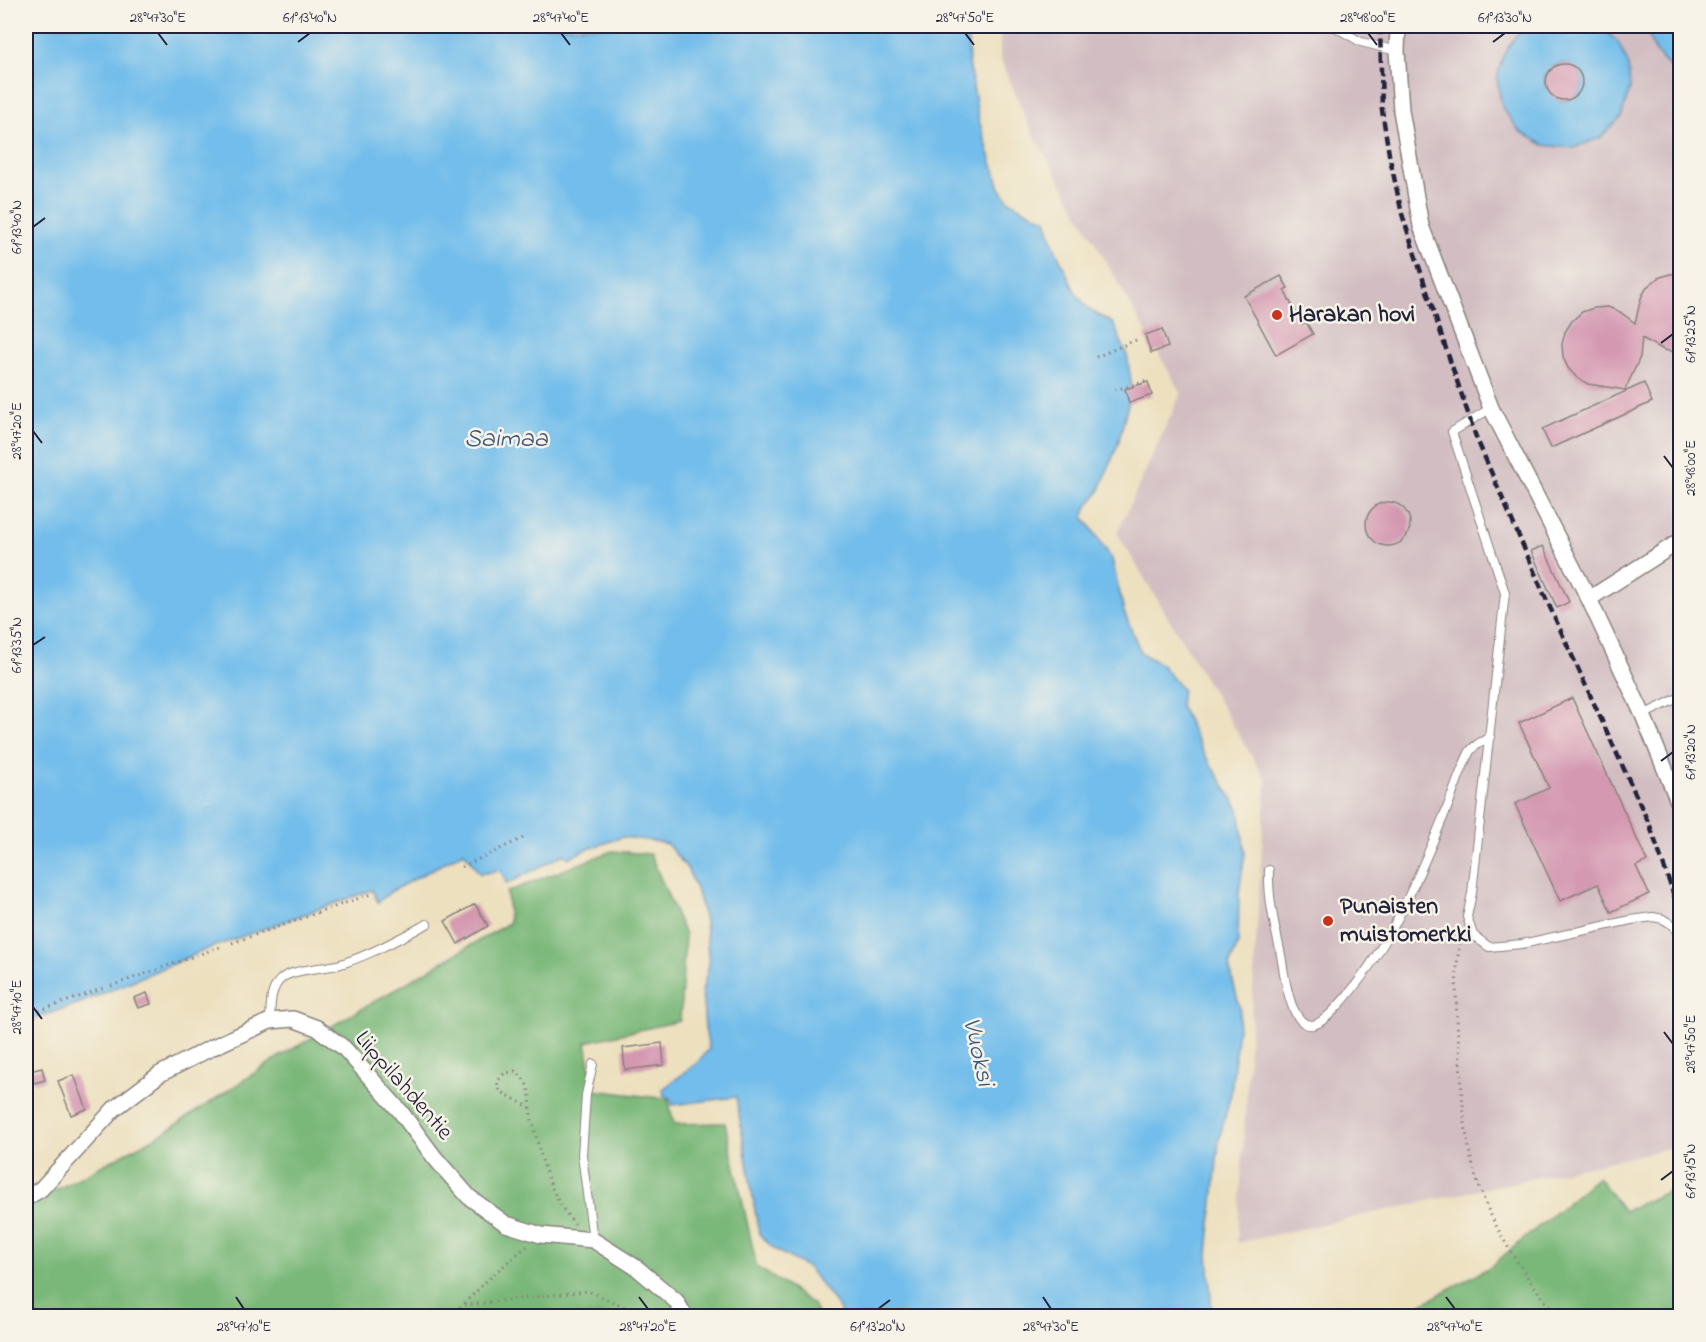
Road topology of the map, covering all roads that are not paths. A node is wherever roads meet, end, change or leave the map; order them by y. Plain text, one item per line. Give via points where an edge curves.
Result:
1 (1333, 26) edge
2 (1398, 26) edge
3 (1397, 51) junction
4 (1491, 408) junction
5 (1680, 541) edge
6 (1589, 599) junction
7 (1680, 697) edge
8 (1643, 714) junction
9 (1490, 736) junction
10 (1680, 806) edge
11 (1269, 870) dead end
12 (427, 924) dead end
13 (1680, 938) edge
14 (270, 1021) junction
15 (593, 1064) dead end
16 (26, 1198) edge
17 (593, 1240) junction
18 (685, 1317) edge

1 - 3 lane via 1361,42
2 - 3 street
3 - 4 street via 1401,110 1421,226
4 - 6 street
4 - 9 lane via 1452,432 1505,593
5 - 6 street
6 - 8 street
7 - 8 lane
8 - 10 street
9 - 11 lane via 1470,751 1424,861 1364,976 1330,1015 1314,1025 1307,1026 1301,1021 1285,982 1268,889
9 - 13 lane via 1467,917 1473,935 1489,947 1522,944 1653,917 1674,926
12 - 14 lane via 341,965 282,978 272,992
14 - 16 street, Liippilahdentie via 160,1074 114,1110 41,1189
14 - 17 street, Liippilahdentie via 293,1019 317,1028 344,1048 469,1197 506,1224 541,1235
15 - 17 lane via 586,1095 582,1155
17 - 18 street, Liippilahdentie via 644,1275 675,1301

